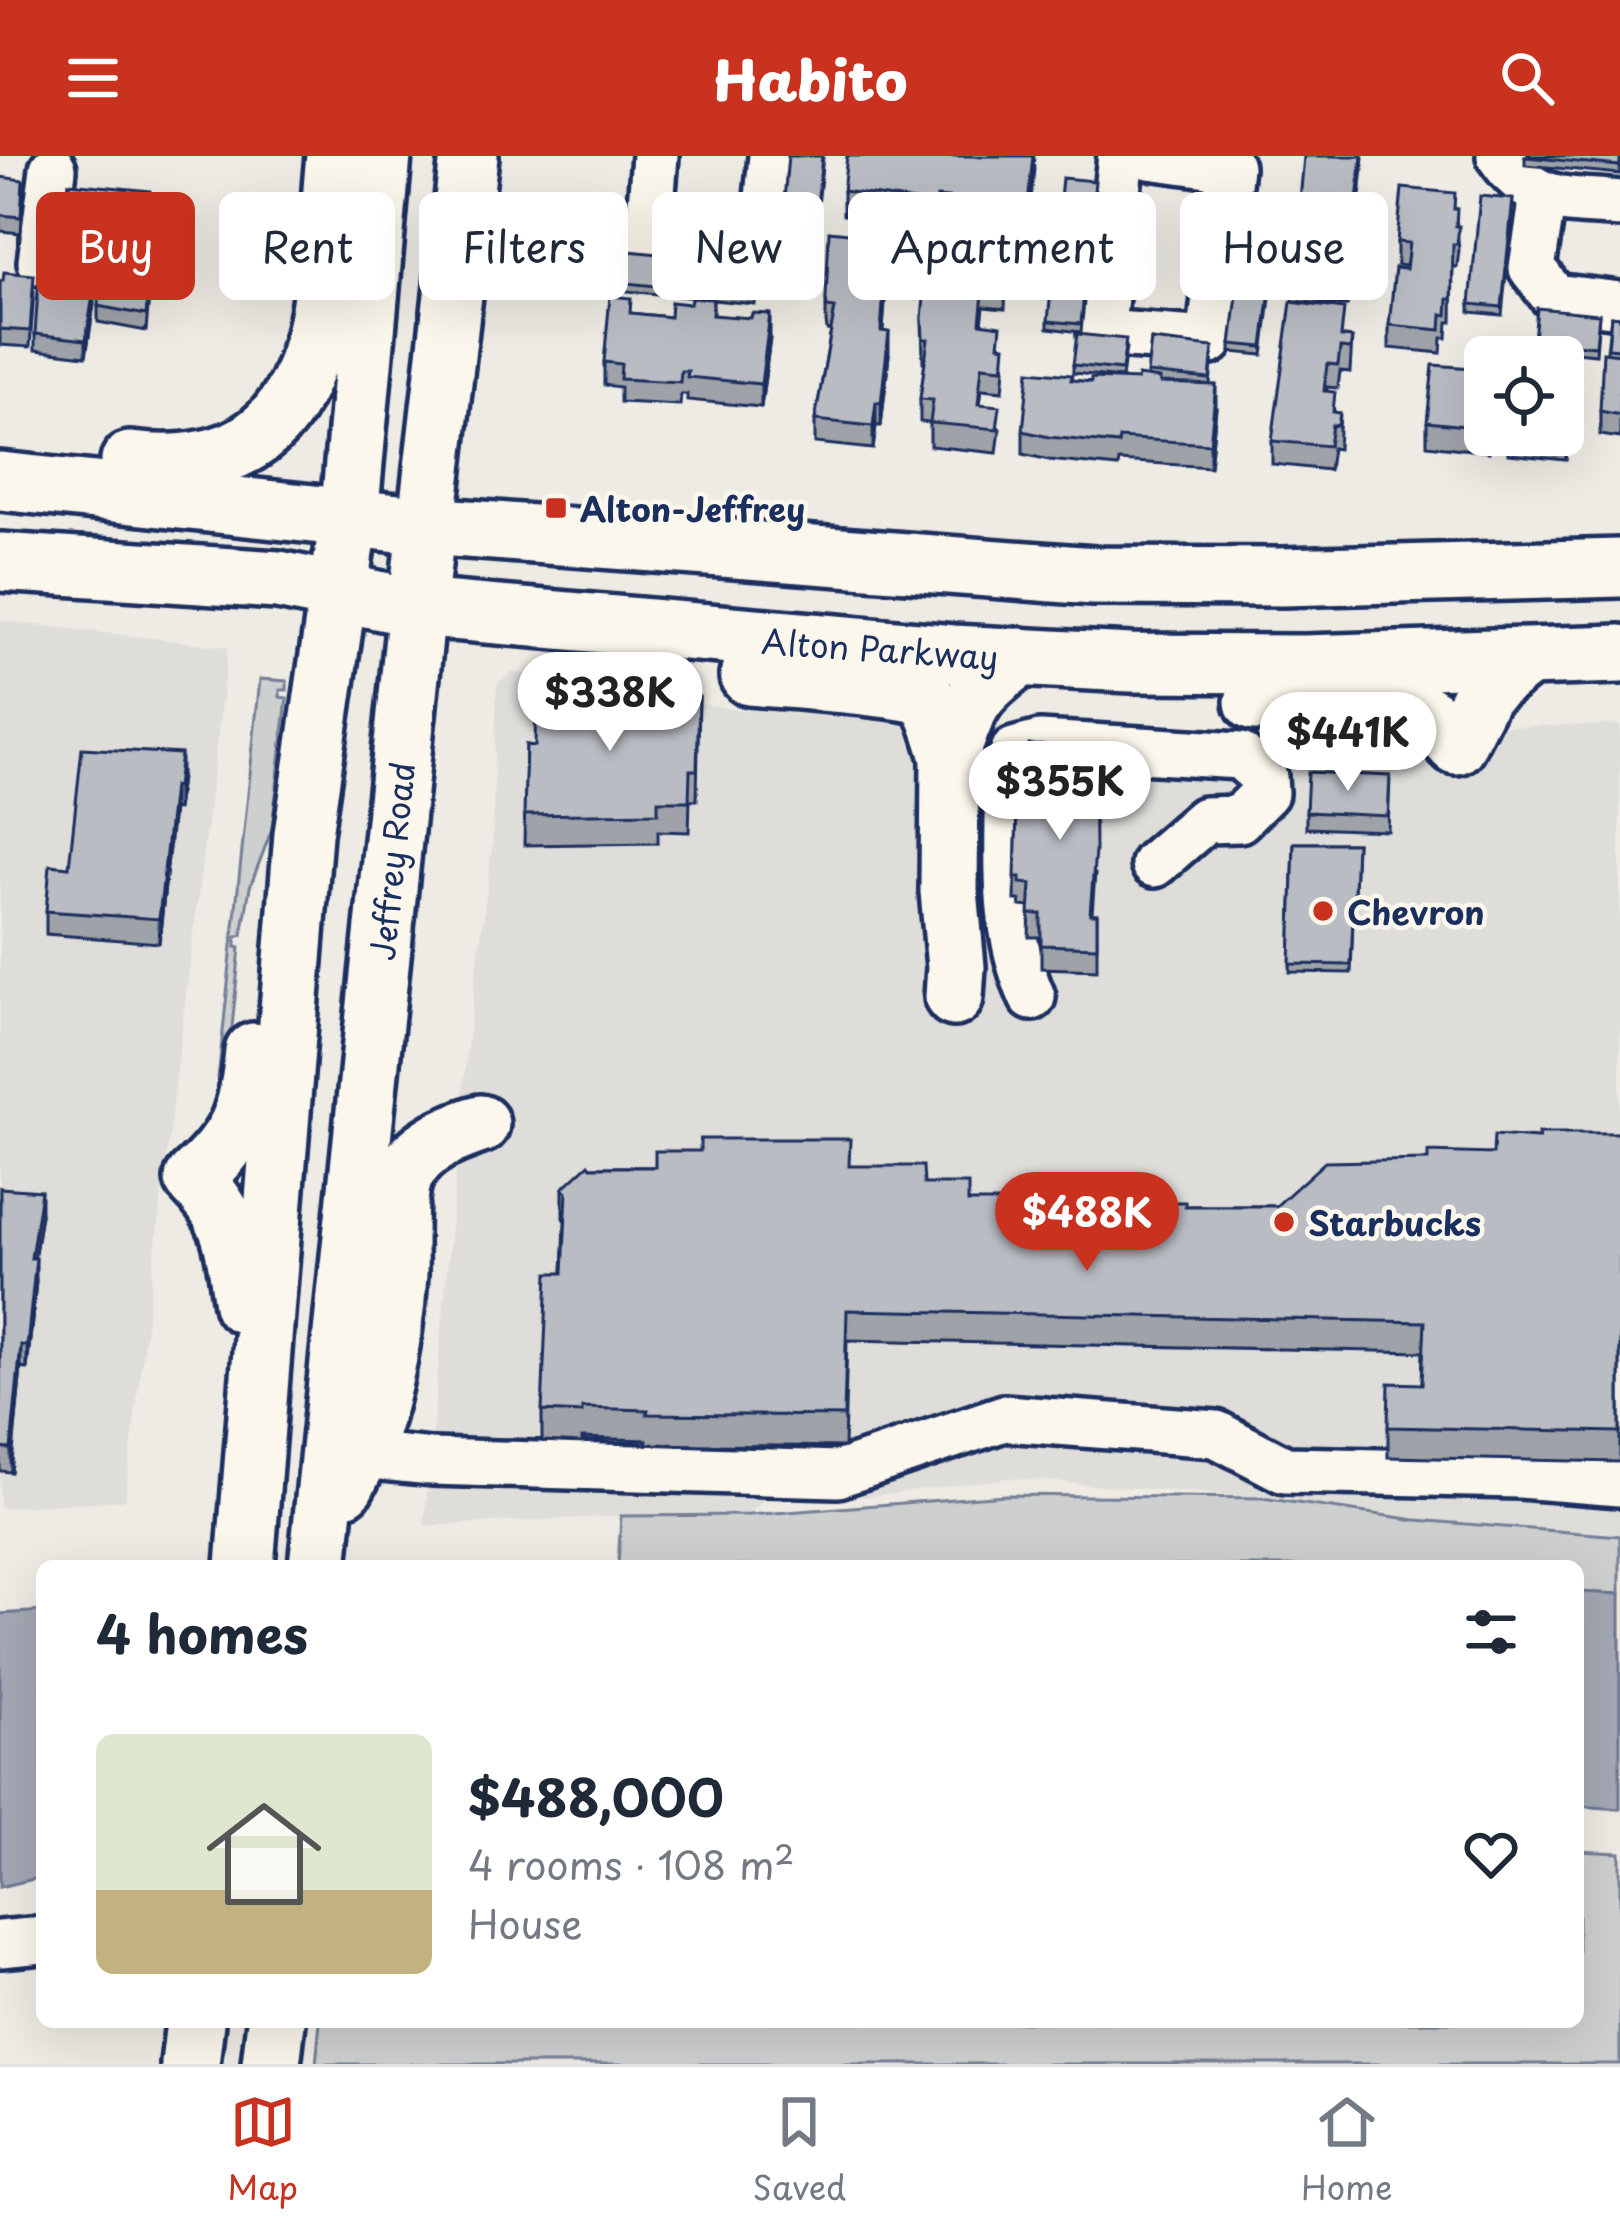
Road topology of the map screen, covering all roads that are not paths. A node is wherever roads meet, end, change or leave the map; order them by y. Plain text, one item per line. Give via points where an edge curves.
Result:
1 (334, 156) edge
2 (382, 156) edge
3 (470, 156) edge
4 (655, 156) edge
5 (772, 156) edge
6 (1121, 156) edge
7 (1149, 156) edge
8 (1500, 156) edge
9 (52, 169) dead end
10 (49, 192) edge
11 (1544, 196) junction
12 (1620, 204) edge
13 (1620, 305) edge
14 (0, 447) edge
15 (0, 481) edge
16 (349, 518) junction
17 (427, 526) junction
18 (0, 562) edge
19 (1620, 568) edge
20 (337, 592) junction
21 (417, 608) junction
22 (654, 630) junction
23 (1620, 654) edge
24 (1021, 657) junction
25 (1526, 658) junction
26 (1131, 663) junction
27 (950, 756) junction
28 (303, 833) junction
29 (1154, 864) dead end
30 (954, 997) dead end
31 (1032, 997) dead end
32 (371, 1042) junction
33 (258, 1392) junction
34 (346, 1453) junction
35 (1620, 1483) edge
36 (320, 1546) edge
37 (244, 1560) edge
38 (36, 1941) edge
39 (0, 1945) edge
40 (194, 2028) edge
41 (275, 2028) edge
42 (190, 2064) edge
43 (272, 2064) edge

1 - 14 main road via 319,317 283,416 199,463
2 - 16 main road
3 - 17 main road, Jeffrey Road
4 - 5 lane via 648,241 763,251
6 - 7 lane via 1101,333 1210,341 1230,167
8 - 11 lane via 1518,182
9 - 10 lane
11 - 12 lane
11 - 13 lane via 1532,268 1554,297
15 - 16 main road
16 - 17 main road
16 - 20 main road
17 - 19 main road via 1094,576
17 - 21 main road, Jeffrey Road
18 - 20 main road, Alton Parkway via 278,580
20 - 21 main road, Alton Parkway
20 - 28 main road
21 - 22 main road, Alton Parkway
21 - 32 main road, Jeffrey Road
22 - 24 main road, Alton Parkway
22 - 27 main road via 689,668 906,688 930,706
23 - 25 main road, Alton Parkway
24 - 26 main road, Alton Parkway
24 - 27 main road via 981,686
25 - 26 main road, Alton Parkway
25 - 26 main road via 1484,692 1455,769 1431,718 1410,705 1174,700
27 - 30 main road
28 - 33 main road
28 - 33 main road via 264,935 242,1122 227,1150 194,1179 218,1202 235,1239
29 - 31 lane via 1204,820 1239,819 1265,793 1264,777 1240,756 1040,744 1014,751 1010,930
32 - 34 main road, Jeffrey Road
32 - 34 main road via 399,1096 448,1123 480,1124 447,1135 403,1176 395,1316
33 - 37 main road
34 - 35 lane via 838,1474 1004,1418 1216,1433 1285,1470
34 - 36 main road, Jeffrey Road
38 - 39 lane
40 - 42 main road
41 - 43 main road

